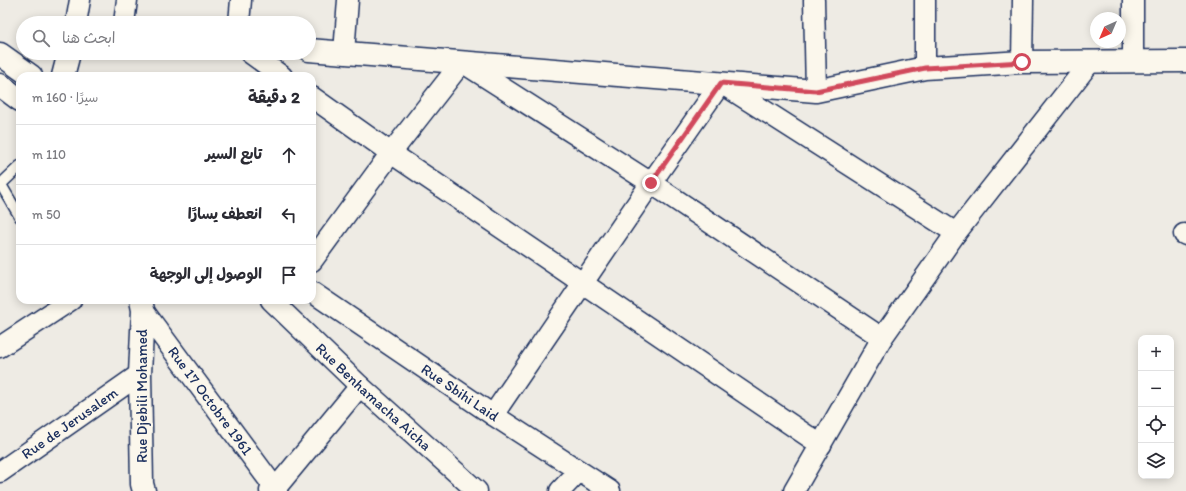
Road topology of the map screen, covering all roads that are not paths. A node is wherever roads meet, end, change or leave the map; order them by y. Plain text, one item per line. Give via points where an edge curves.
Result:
1 (80, 0) edge
2 (127, 0) edge
3 (241, 0) edge
4 (348, 0) edge
5 (814, 0) edge
6 (925, 0) edge
7 (1023, 0) edge
8 (1133, 0) edge
9 (77, 16) edge
10 (125, 16) edge
11 (240, 16) edge
12 (316, 51) edge
13 (344, 53) junction
14 (0, 54) edge
15 (67, 60) edge
16 (260, 60) edge
17 (1091, 61) junction
18 (1133, 61) junction
19 (1186, 61) edge
20 (462, 62) junction
21 (1022, 62) junction
22 (925, 68) junction
23 (25, 72) edge
24 (64, 72) edge
25 (276, 72) edge
26 (721, 83) junction
27 (0, 85) edge
28 (816, 91) junction
29 (16, 97) edge
30 (316, 100) edge
31 (391, 153) junction
32 (16, 170) edge
33 (651, 183) junction
34 (0, 184) edge
35 (16, 210) edge
36 (956, 233) junction
37 (316, 256) edge
38 (583, 283) junction
39 (316, 295) edge
40 (65, 304) edge
41 (275, 304) edge
42 (142, 305) edge
43 (882, 338) junction
44 (0, 347) edge
45 (140, 374) junction
46 (360, 386) junction
47 (493, 415) junction
48 (821, 445) junction
49 (579, 471) junction
50 (0, 472) edge
51 (139, 489) edge
52 (274, 490) edge
53 (477, 491) edge
54 (560, 491) edge
55 (610, 491) edge
56 (794, 491) edge

1 - 9 street
2 - 10 street
3 - 11 street
4 - 13 street
5 - 28 street
6 - 22 street
7 - 21 street
8 - 18 street
12 - 13 street
13 - 20 street
14 - 23 street
15 - 24 street
16 - 25 street
17 - 18 street
17 - 21 street
17 - 36 street
18 - 19 street
20 - 26 street
20 - 31 street
20 - 33 street
21 - 22 street
22 - 28 street
26 - 28 street
26 - 33 street
26 - 36 street
27 - 29 street
30 - 31 street
31 - 37 street
31 - 38 street
32 - 34 lane
33 - 38 street
33 - 43 street
34 - 35 lane
36 - 43 street
38 - 47 street
38 - 48 street
39 - 47 street, Rue Sbihi Laid
40 - 44 street
41 - 46 street, Rue Benhamacha Aicha
42 - 45 street, Rue Djebili Mohamed
42 - 52 street, Rue 17 Octobre 1961
43 - 48 street
45 - 50 street, Rue de Jerusalem
45 - 51 street, Rue Djebili Mohamed
46 - 52 street
46 - 53 street, Rue Benhamacha Aicha
47 - 49 street, Rue Sbihi Laid
48 - 56 street
49 - 54 street
49 - 55 street, Rue Sbihi Laid

